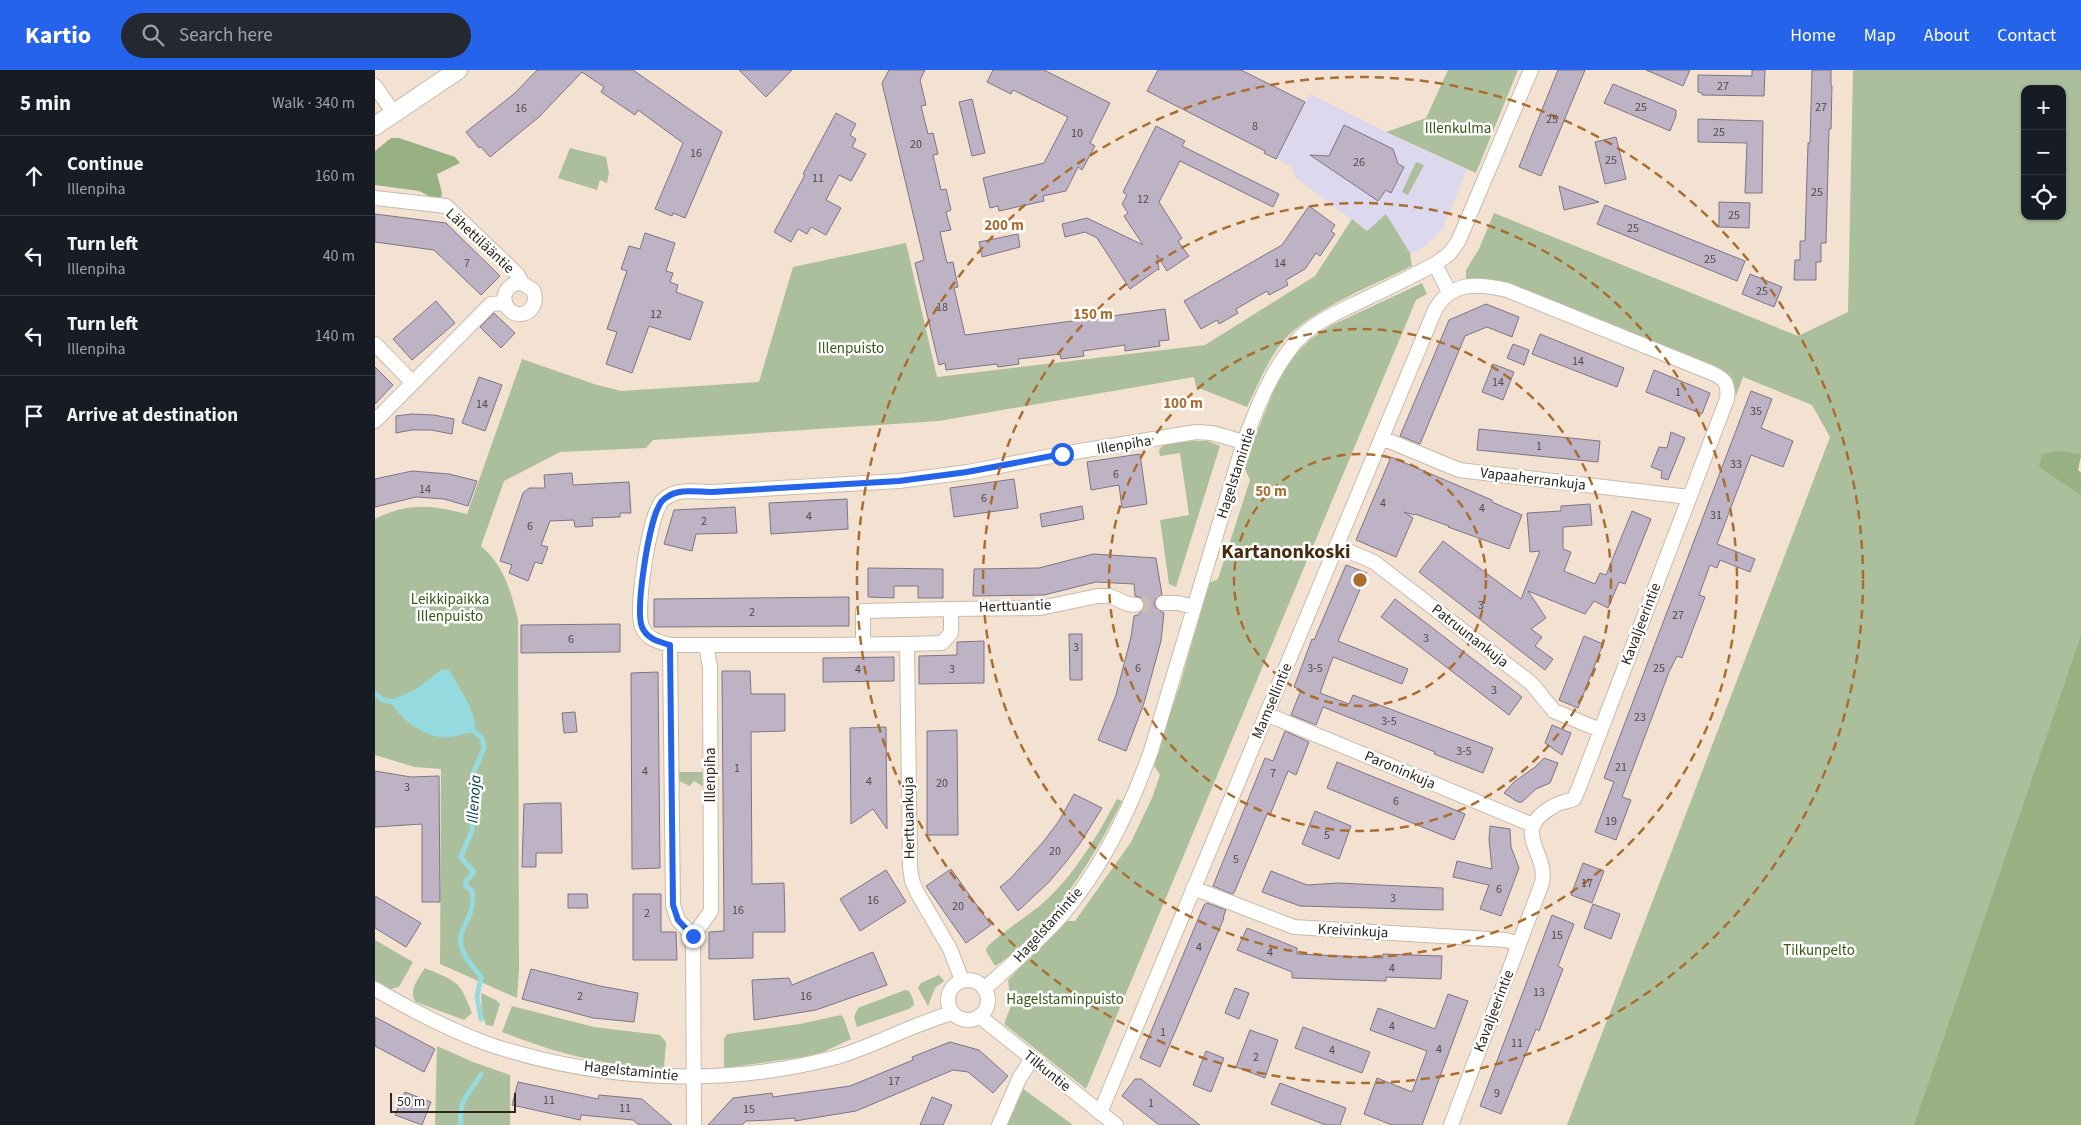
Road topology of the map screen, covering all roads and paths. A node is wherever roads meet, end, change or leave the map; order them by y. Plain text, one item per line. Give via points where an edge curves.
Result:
1 (458, 70) edge
2 (1531, 70) edge
3 (375, 86) edge
4 (394, 113) junction
5 (375, 126) edge
6 (375, 198) edge
7 (1435, 264) junction
8 (522, 283) junction
9 (1449, 292) junction
10 (504, 303) junction
11 (375, 344) edge
12 (413, 383) junction
13 (375, 421) edge
14 (1382, 438) junction
15 (1244, 442) junction
16 (1689, 497) junction
17 (1336, 546) junction
18 (1163, 604) tunnel mouth
19 (1136, 605) tunnel mouth
20 (1194, 607) junction
21 (951, 609) junction
22 (863, 644) junction
23 (907, 644) junction
24 (670, 645) junction
25 (706, 645) junction
26 (1266, 714) junction
27 (1600, 730) junction
28 (1533, 825) junction
29 (1193, 888) junction
30 (693, 936) junction
31 (1519, 944) junction
32 (962, 980) junction
33 (984, 989) junction
34 (375, 990) edge
35 (953, 1013) junction
36 (979, 1016) junction
37 (1032, 1059) junction
38 (693, 1077) junction
39 (1100, 1112) junction
40 (694, 1125) edge
41 (999, 1125) edge
42 (1116, 1125) edge
43 (1451, 1125) edge

1 - 4 street
2 - 7 street, Hagelstamintie via 1458,242
3 - 4 street
4 - 5 street
6 - 8 street, Lähettilääntie via 446,206 517,274
7 - 9 street
7 - 15 street, Hagelstamintie via 1309,329 1278,365
8 - 10 street, Lähettilääntie via 508,288
8 - 10 street, Lähettilääntie via 535,294 532,309 516,314 509,311
9 - 14 street, Mamsellintie via 1435,310
9 - 16 street, Kavaljeerintie via 1478,286 1507,290 1725,380 1728,384 1727,399
10 - 12 street via 491,304
11 - 12 street
12 - 13 street
14 - 16 street, Vapaaherrankuja via 1459,470
14 - 17 street, Mamsellintie
15 - 20 street, Hagelstamintie
15 - 24 street, Illenpiha via 1196,432 899,481 681,491 659,505 649,535 640,612 642,627 649,637
16 - 27 street, Kavaljeerintie
17 - 26 street, Mamsellintie
17 - 27 street, Patruunankuja via 1374,562 1531,683 1554,711
18 - 20 street
19 - 21 street, Herttuantie via 1110,596 1098,596 1040,608
20 - 33 street, Hagelstamintie via 1151,751 1116,834 1084,887 1061,915
21 - 22 street, Herttuantie via 863,611
21 - 23 street via 951,633 943,643
22 - 23 street
22 - 25 street
23 - 32 street, Herttuankuja via 912,881 950,949
24 - 25 street, Illenpiha
24 - 30 street via 673,905 678,920
25 - 30 street, Illenpiha via 710,668 711,910
26 - 28 street, Paroninkuja
26 - 29 street, Mamsellintie
27 - 28 street, Kavaljeerintie via 1574,799 1550,808
28 - 31 street, Kavaljeerintie via 1533,846 1544,874
29 - 31 street, Kreivinkuja via 1294,928 1506,940
29 - 39 street, Mamsellintie
30 - 38 street
31 - 43 street, Kavaljeerintie
32 - 33 street via 975,981
32 - 35 street via 951,988 949,994 949,1008
33 - 36 street via 986,1007
34 - 38 street, Hagelstamintie via 443,1025 494,1046 541,1059 601,1070
35 - 36 street via 968,1020
35 - 38 street, Hagelstamintie via 833,1058 771,1071
36 - 37 street, Tilkuntie
37 - 39 street, Tilkuntie
37 - 41 street via 1020,1076
38 - 40 street
39 - 42 street, Tilkuntie

